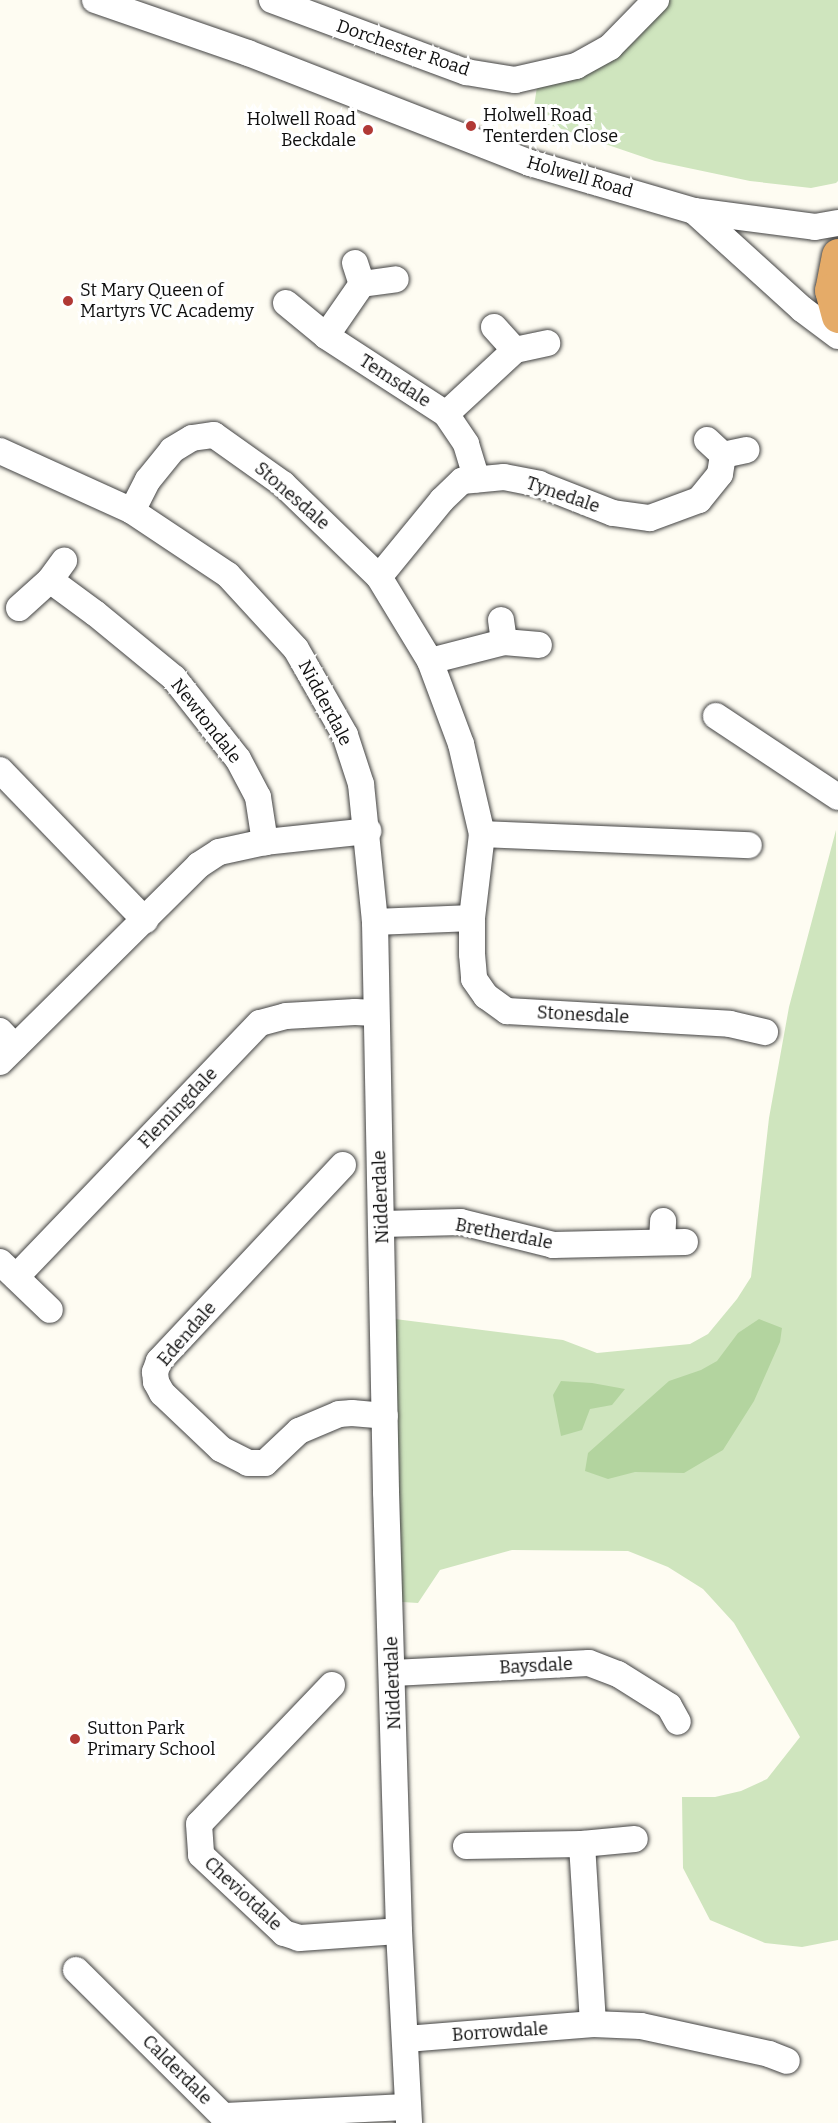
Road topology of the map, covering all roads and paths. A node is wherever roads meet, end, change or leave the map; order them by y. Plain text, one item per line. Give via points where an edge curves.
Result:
1 (95, 0) edge
2 (272, 0) edge
3 (656, 0) edge
4 (694, 211) junction
5 (838, 223) edge
6 (838, 255) edge
7 (396, 279) dead end
8 (286, 303) dead end
9 (838, 316) edge
10 (494, 327) dead end
11 (326, 336) junction
12 (838, 336) edge
13 (547, 343) dead end
14 (515, 350) junction
15 (446, 414) junction
16 (725, 448) dead end
17 (0, 451) edge
18 (477, 479) junction
19 (132, 511) junction
20 (379, 577) junction
21 (19, 608) dead end
22 (539, 645) dead end
23 (430, 661) junction
24 (716, 716) dead end
25 (0, 770) edge
26 (838, 797) edge
27 (368, 831) junction
28 (482, 834) junction
29 (265, 843) junction
30 (749, 845) dead end
31 (472, 918) junction
32 (145, 920) junction
33 (375, 922) junction
34 (375, 1013) junction
35 (765, 1032) dead end
36 (5, 1047) edge
37 (343, 1165) dead end
38 (382, 1224) junction
39 (670, 1235) dead end
40 (8, 1270) edge
41 (50, 1310) dead end
42 (385, 1416) junction
43 (393, 1673) junction
44 (332, 1685) dead end
45 (676, 1709) dead end
46 (635, 1839) dead end
47 (582, 1844) junction
48 (466, 1846) dead end
49 (399, 1931) junction
50 (76, 1970) dead end
51 (593, 2024) junction
52 (406, 2039) junction
53 (776, 2050) dead end
54 (409, 2115) edge

1 - 4 street, Holwell Road via 248,53 511,157
2 - 3 street, Dorchester Road via 466,72 515,80 576,66 610,47
4 - 5 street, Holwell Road via 815,227
4 - 12 street via 802,309
6 - 9 highway via 831,290
7 - 11 street via 358,273
8 - 11 street, Temsdale
10 - 14 street
11 - 15 street, Temsdale
13 - 14 street
14 - 15 street
15 - 18 street, Temsdale via 466,444
16 - 18 street, Tynedale via 720,474 699,500 650,518 613,513 539,484 504,477
17 - 19 street, Nidderdale
18 - 20 street, Tynedale via 462,481 442,500
19 - 20 street, Stonesdale via 148,480 172,450 192,438 214,435 283,484
19 - 27 street, Nidderdale via 228,575 296,649 345,735 361,784
20 - 23 street, Stonesdale
21 - 29 street, Newtondale via 57,571 95,613 174,678 237,759 258,797
22 - 23 street via 503,631
23 - 28 street, Stonesdale via 461,744
24 - 26 street
25 - 32 street
27 - 29 street
27 - 33 street, Nidderdale
28 - 30 street
28 - 31 street, Stonesdale
29 - 32 street via 219,852 199,865
31 - 33 street
31 - 35 street, Stonesdale via 474,979 486,996 507,1011 730,1024
32 - 36 street
33 - 34 street, Nidderdale
34 - 38 street, Nidderdale
34 - 40 street, Flemingdale via 286,1016 260,1023
37 - 42 street, Edendale via 159,1360 156,1382 162,1393 221,1449 248,1463 265,1463 299,1431 339,1414
38 - 39 street, Bretherdale via 461,1222 553,1245
38 - 42 street, Nidderdale
40 - 41 street, Flemingdale
42 - 43 street, Nidderdale
43 - 45 street, Baysdale via 589,1663 618,1674
43 - 49 street, Nidderdale
44 - 49 street, Cheviotdale via 199,1824 201,1855 284,1933 299,1938
46 - 47 street
47 - 48 street
47 - 51 street
49 - 52 street, Nidderdale
50 - 54 street, Calderdale via 224,2116
51 - 52 street, Borrowdale
51 - 53 street, Borrowdale via 641,2026
52 - 54 street, Nidderdale

